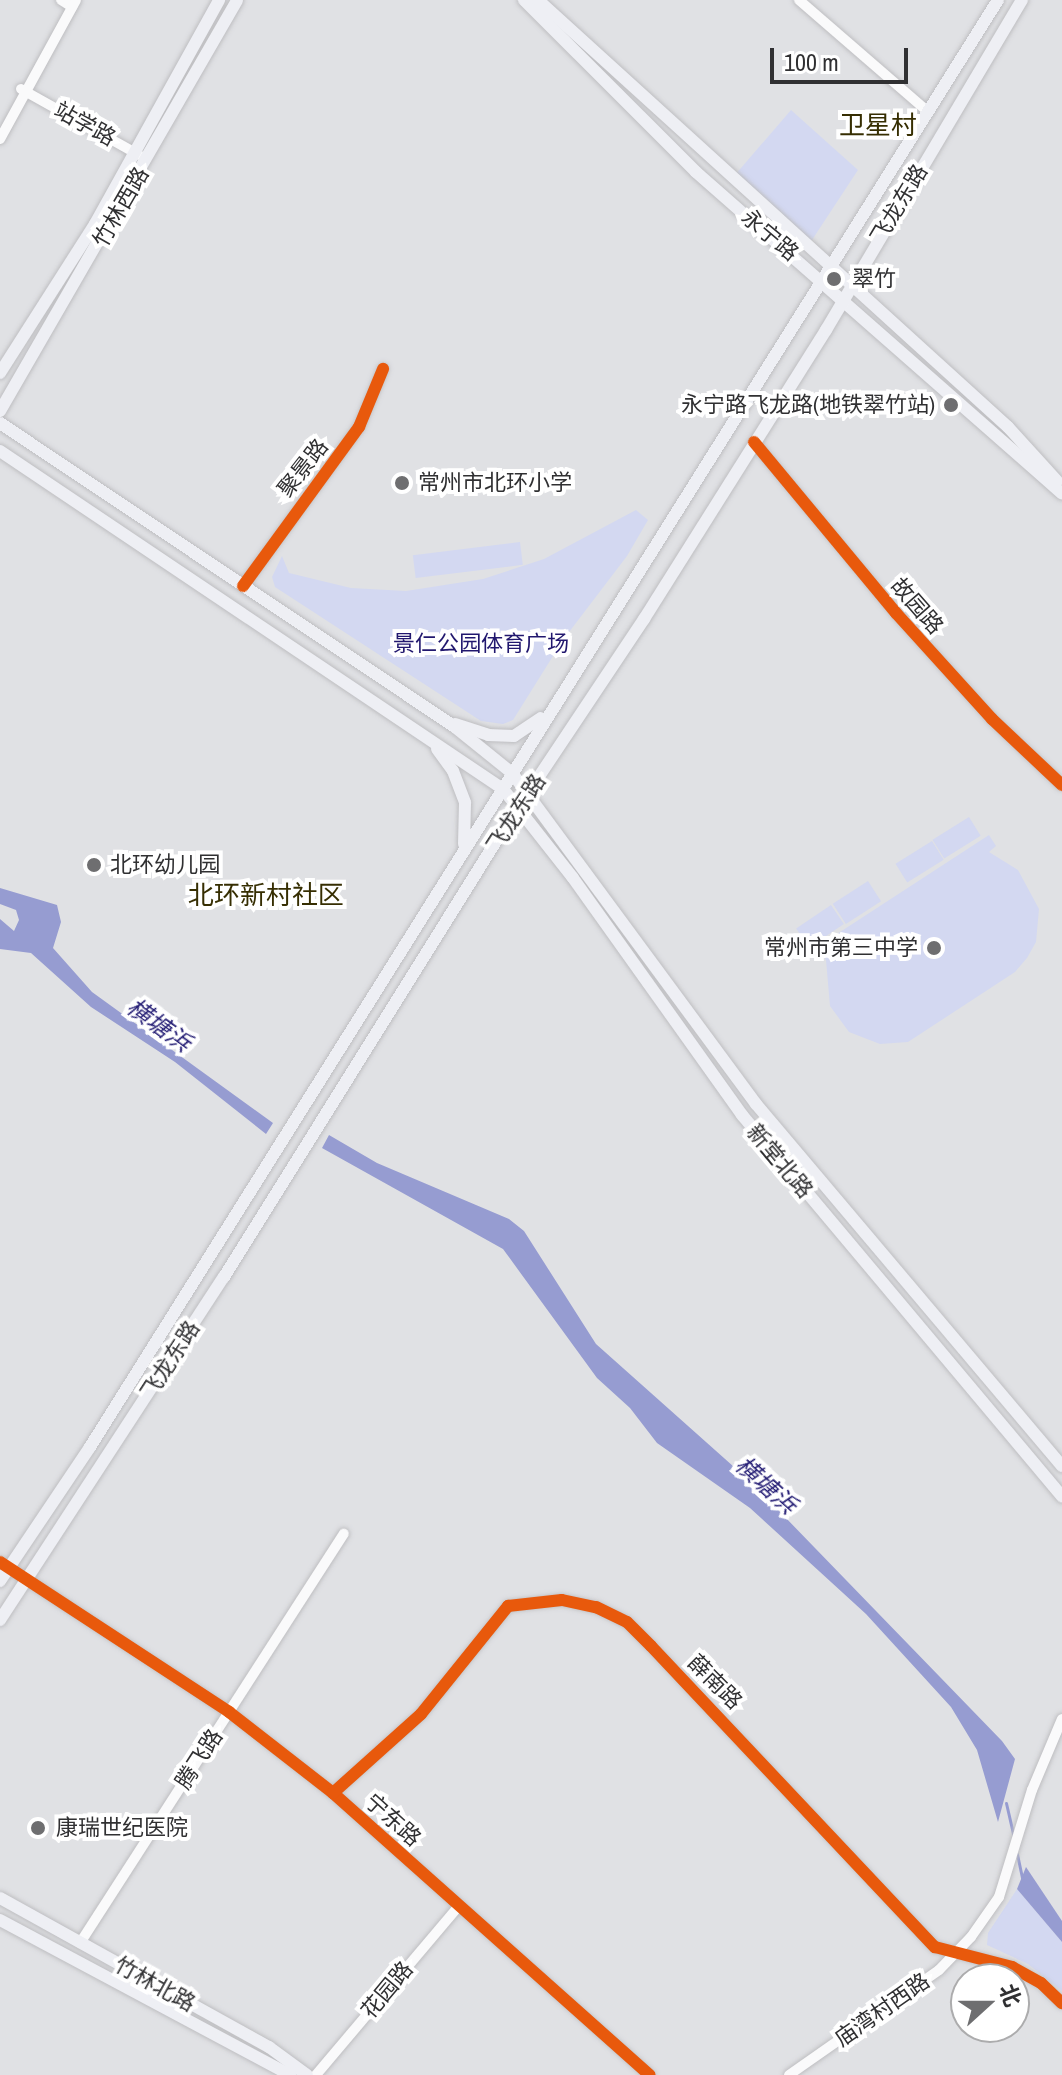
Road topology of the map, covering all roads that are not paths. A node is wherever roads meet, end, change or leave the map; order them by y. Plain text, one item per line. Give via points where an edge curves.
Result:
1 (219, 0) edge
2 (237, 0) edge
3 (524, 0) edge
4 (799, 0) edge
5 (998, 0) edge
6 (1022, 0) edge
7 (69, 2) edge
8 (542, 2) edge
9 (23, 90) junction
10 (926, 110) junction
11 (0, 127) edge
12 (0, 139) edge
13 (142, 156) junction
14 (830, 267) junction
15 (822, 280) junction
16 (850, 286) junction
17 (842, 301) junction
18 (383, 369) dead end
19 (0, 373) edge
20 (0, 411) edge
21 (0, 423) edge
22 (754, 442) junction
23 (0, 451) edge
24 (1062, 486) edge
25 (1062, 493) edge
26 (243, 586) junction
27 (558, 700) junction
28 (445, 720) junction
29 (432, 742) junction
30 (512, 773) junction
31 (1062, 785) edge
32 (503, 789) junction
33 (530, 793) junction
34 (519, 809) junction
35 (463, 851) junction
36 (1062, 1466) edge
37 (1062, 1497) edge
38 (344, 1534) dead end
39 (5, 1564) edge
40 (27, 1577) junction
41 (0, 1581) edge
42 (0, 1620) edge
43 (229, 1712) junction
44 (1062, 1719) edge
45 (333, 1793) junction
46 (0, 1898) edge
47 (459, 1906) junction
48 (0, 1920) edge
49 (80, 1943) junction
50 (957, 1952) junction
51 (1062, 2003) edge
52 (290, 2075) edge
53 (307, 2075) edge
54 (316, 2075) edge
55 (650, 2075) edge
56 (789, 2075) edge

1 - 13 main road, 竹林西路
2 - 13 main road, 竹林西路
3 - 15 main road, 永宁路 via 696,172
4 - 10 street
5 - 10 main road, 飞龙东路
6 - 16 main road, 飞龙东路
7 - 9 street
8 - 14 main road, 永宁路
9 - 11 street
9 - 12 street
9 - 13 street, 站学路
10 - 14 main road, 飞龙东路
13 - 19 main road, 竹林西路
13 - 20 main road, 竹林西路
14 - 15 main road, 飞龙东路
14 - 16 main road, 永宁路
15 - 17 main road, 永宁路
15 - 27 main road, 飞龙东路
16 - 17 main road, 飞龙东路
16 - 24 main road, 永宁路 via 1008,427
17 - 22 main road, 飞龙东路
17 - 25 main road, 永宁路
18 - 26 street, 聚景路 via 359,427
21 - 26 main road
22 - 31 street, 故园路 via 937,659
22 - 33 main road, 飞龙东路
23 - 29 main road, 新堂北路
26 - 28 main road
27 - 28 main road via 532,728 514,736 488,735
27 - 30 main road, 飞龙东路
28 - 30 main road, 新堂北路
29 - 32 main road, 新堂北路
29 - 35 main road via 453,771 465,803
30 - 32 main road, 飞龙东路
30 - 33 main road, 新堂北路
32 - 34 main road, 新堂北路
32 - 35 main road, 飞龙东路
33 - 34 main road, 飞龙东路
33 - 36 main road, 新堂北路 via 756,1104
34 - 37 main road, 新堂北路 via 742,1115
34 - 40 main road, 飞龙东路 via 224,1277
35 - 39 main road, 飞龙东路
38 - 43 street, 腾飞路
39 - 40 street, 宁东路
39 - 41 main road, 飞龙东路
40 - 42 main road, 飞龙东路
40 - 43 street, 宁东路
43 - 45 street, 宁东路
43 - 49 street, 腾飞路
44 - 50 street, 庙湾村西路 via 1010,1871 990,1910
45 - 47 street, 宁东路
45 - 50 street, 薛南路 via 421,1714 508,1606 547,1600 596,1607 627,1622 725,1720 935,1947
46 - 49 main road, 竹林北路
47 - 54 street, 花园路
47 - 55 street, 宁东路
48 - 52 main road, 竹林北路
49 - 53 main road, 竹林北路 via 269,2047
50 - 51 street, 薛南路 via 1012,1967
50 - 56 street, 庙湾村西路

